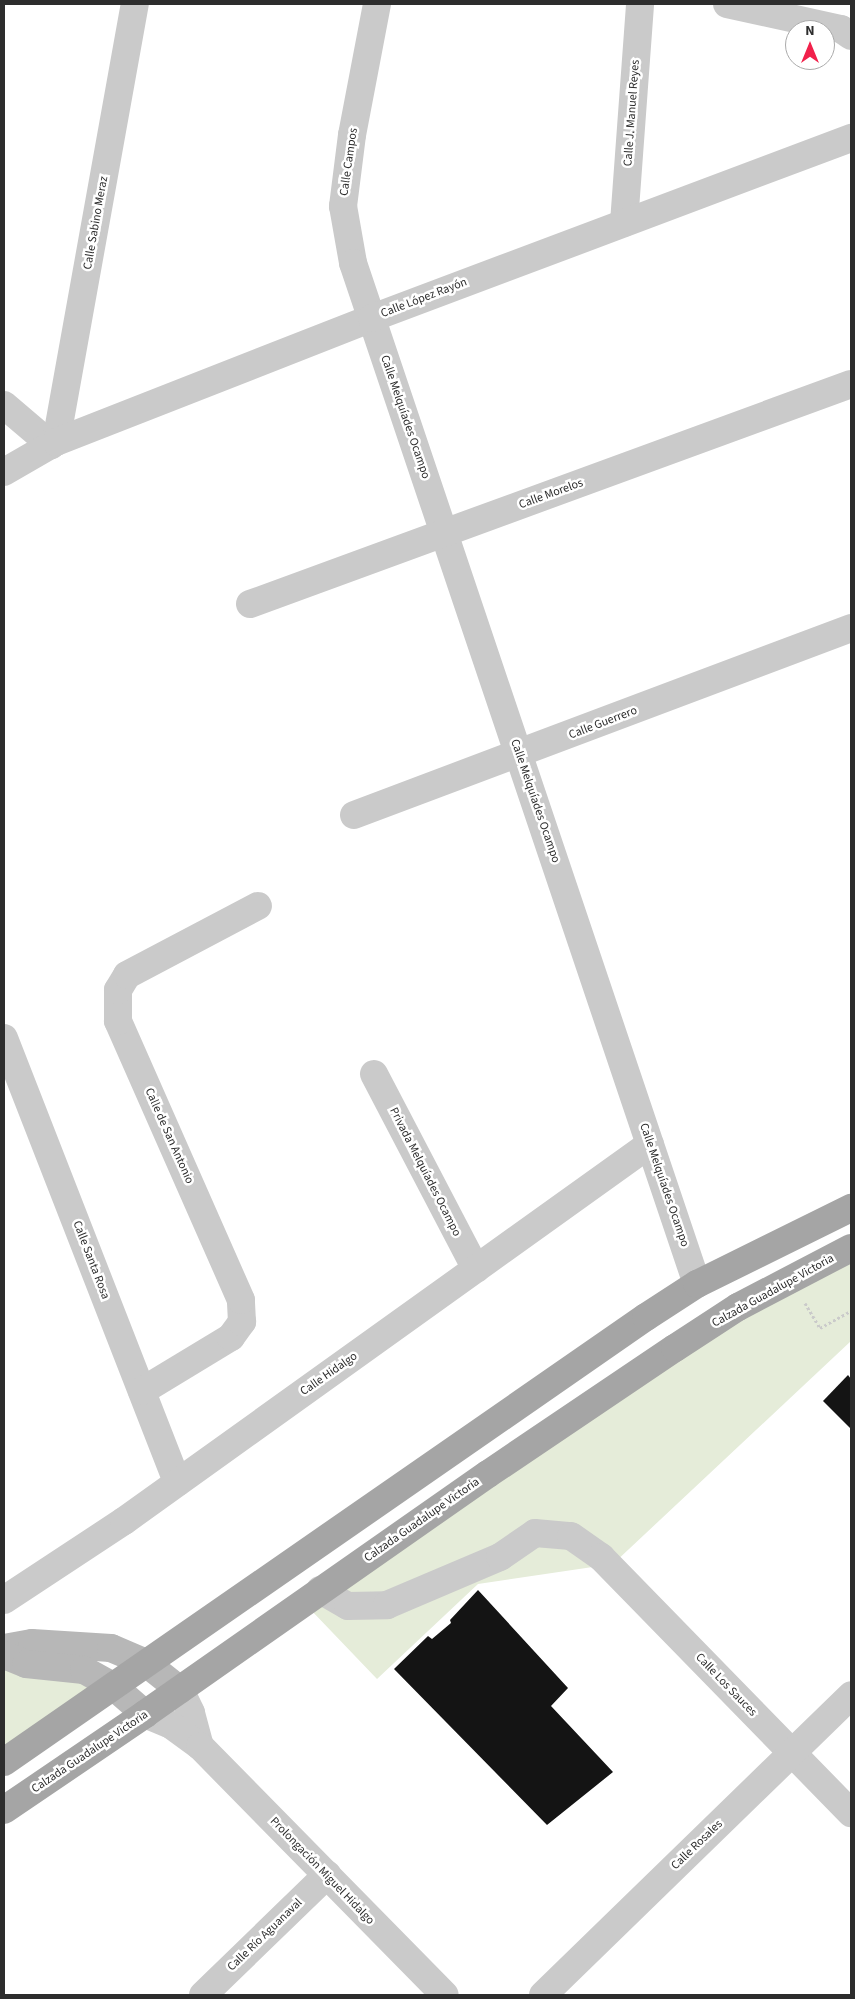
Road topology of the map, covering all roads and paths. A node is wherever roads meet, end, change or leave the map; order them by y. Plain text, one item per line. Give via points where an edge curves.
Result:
1 (135, 4) edge
2 (377, 4) edge
3 (640, 4) edge
4 (727, 4) edge
5 (851, 36) edge
6 (851, 138) edge
7 (624, 223) junction
8 (372, 318) junction
9 (851, 384) edge
10 (4, 405) edge
11 (54, 444) junction
12 (4, 472) edge
13 (444, 533) junction
14 (250, 604) dead end
15 (851, 628) edge
16 (519, 755) junction
17 (354, 815) dead end
18 (258, 906) dead end
19 (4, 1038) edge
20 (374, 1074) dead end
21 (650, 1144) junction
22 (851, 1208) edge
23 (851, 1248) edge
24 (476, 1269) junction
25 (697, 1284) junction
26 (851, 1311) edge
27 (820, 1328) dead end
28 (142, 1391) junction
29 (177, 1482) junction
30 (320, 1590) junction
31 (4, 1600) edge
32 (4, 1648) edge
33 (4, 1655) edge
34 (146, 1662) junction
35 (113, 1686) junction
36 (180, 1690) junction
37 (851, 1695) edge
38 (145, 1714) junction
39 (200, 1746) junction
40 (792, 1752) junction
41 (4, 1762) edge
42 (4, 1810) edge
43 (851, 1813) edge
44 (327, 1875) junction
45 (203, 1995) edge
46 (445, 1995) edge
47 (543, 1995) edge

1 - 11 street, Calle Sabino Meraz
2 - 8 street, Calle Campos via 352,135 343,206 354,263
3 - 7 street, Calle J. Manuel Reyes
4 - 5 street via 841,29
6 - 7 street, Calle López Rayón
7 - 8 street, Calle López Rayón
8 - 11 street, Calle López Rayón
8 - 13 street, Calle Melquíades Ocampo
9 - 13 street, Calle Morelos
10 - 11 street
11 - 12 street, Calle López Rayón
13 - 14 street, Calle Morelos
13 - 16 street, Calle Melquíades Ocampo
15 - 16 street, Calle Guerrero
16 - 17 street, Calle Guerrero
16 - 21 street, Calle Melquíades Ocampo
18 - 28 street, Calle de San Antonio via 127,975 118,990 118,1021 241,1300 242,1322 231,1337
19 - 28 street, Calle Santa Rosa
20 - 24 street, Privada Melquíades Ocampo
21 - 24 street, Calle Hidalgo
21 - 25 street, Calle Melquíades Ocampo
22 - 25 main road
23 - 30 main road, Calzada Guadalupe Victoria via 738,1307
24 - 29 street, Calle Hidalgo
25 - 34 main road
26 - 27 path
28 - 29 street, Calle Santa Rosa
29 - 31 street, Calle Hidalgo
30 - 36 main road, Calzada Guadalupe Victoria
30 - 40 street, Calle Los Sauces via 348,1606 387,1604 500,1557 535,1533 571,1536 601,1557
32 - 34 main road via 32,1643 111,1648
33 - 35 main road via 26,1664 84,1670
34 - 35 main road
34 - 36 main road
35 - 38 main road
35 - 41 main road
36 - 38 main road, Calzada Guadalupe Victoria
36 - 39 street, Prolongación Miguel Hidalgo via 191,1713
37 - 40 street, Calle Rosales
38 - 39 street, Prolongación Miguel Hidalgo via 171,1726
38 - 42 main road, Calzada Guadalupe Victoria
39 - 44 street, Prolongación Miguel Hidalgo
40 - 43 street, Calle Los Sauces
40 - 47 street, Calle Rosales
44 - 45 street, Calle Río Aguanaval
44 - 46 street, Prolongación Miguel Hidalgo

